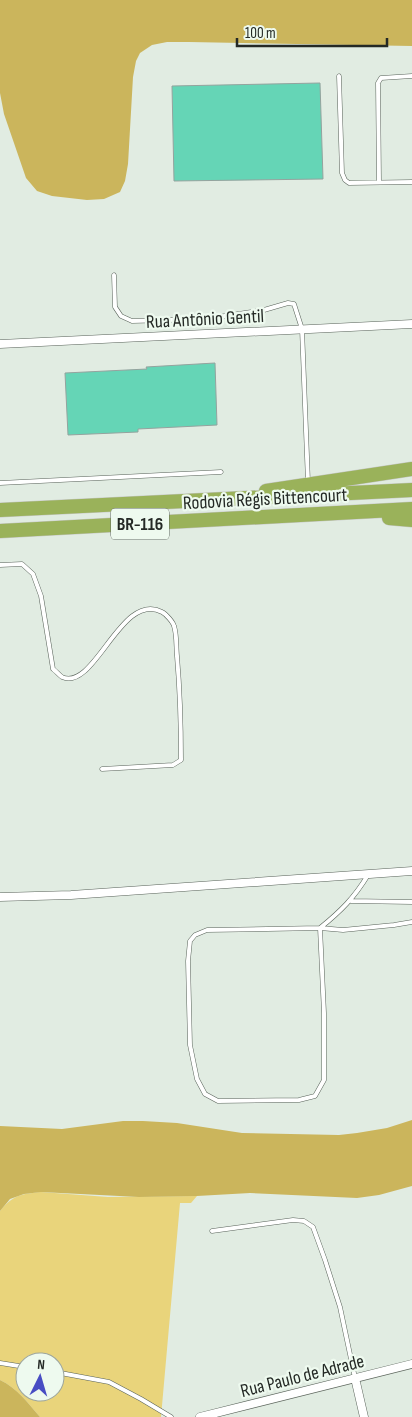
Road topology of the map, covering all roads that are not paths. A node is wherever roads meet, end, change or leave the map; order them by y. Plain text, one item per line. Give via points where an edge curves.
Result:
1 (339, 76) dead end
2 (412, 76) edge
3 (379, 182) junction
4 (412, 182) edge
5 (114, 275) dead end
6 (412, 324) edge
7 (302, 329) junction
8 (0, 344) edge
9 (412, 468) edge
10 (220, 472) dead end
11 (0, 483) edge
12 (308, 484) junction
13 (412, 490) edge
14 (188, 502) junction
15 (412, 509) edge
16 (0, 510) edge
17 (281, 516) junction
18 (412, 520) edge
19 (0, 531) edge
20 (0, 566) edge
21 (102, 769) dead end
22 (412, 871) edge
23 (368, 874) junction
24 (0, 897) edge
25 (352, 901) junction
26 (412, 902) edge
27 (412, 922) edge
28 (320, 928) junction
29 (212, 1231) dead end
30 (0, 1363) edge
31 (412, 1364) edge
32 (15, 1365) edge
33 (65, 1374) edge
34 (355, 1378) junction
35 (170, 1417) edge
36 (200, 1417) edge
37 (364, 1417) edge

1 - 3 lane via 342,173 349,182
2 - 3 lane via 386,76 378,83
3 - 4 lane
5 - 7 lane via 115,307 121,316 132,321 205,318 264,310 288,303 294,304
6 - 7 street, Rua Antônio Gentil
7 - 8 street, Rua Antônio Gentil
7 - 12 lane
9 - 12 highway
10 - 11 lane
12 - 14 highway
13 - 14 highway, Rodovia Régis Bittencourt / BR-116
14 - 16 highway, Rodovia Régis Bittencourt / BR-116
15 - 17 highway, Rodovia Régis Bittencourt / BR-116
17 - 18 highway
17 - 19 highway, Rodovia Régis Bittencourt / BR-116
20 - 21 lane via 22,564 33,574 41,596 53,669 62,677 73,678 88,670 117,630 138,611 149,608 163,612 174,624 181,760 173,765
22 - 23 street
23 - 24 street
23 - 25 lane
25 - 26 lane
25 - 28 lane
27 - 28 lane via 343,930
28 - 28 lane via 324,1080 315,1096 299,1100 218,1101 205,1094 197,1079 190,1046 190,941 207,930
29 - 34 lane via 293,1220 304,1221 313,1227 340,1307
30 - 32 lane
31 - 34 street, Rua Paulo de Adrade
33 - 35 lane via 109,1382
34 - 36 street, Rua Paulo de Adrade
34 - 37 street

